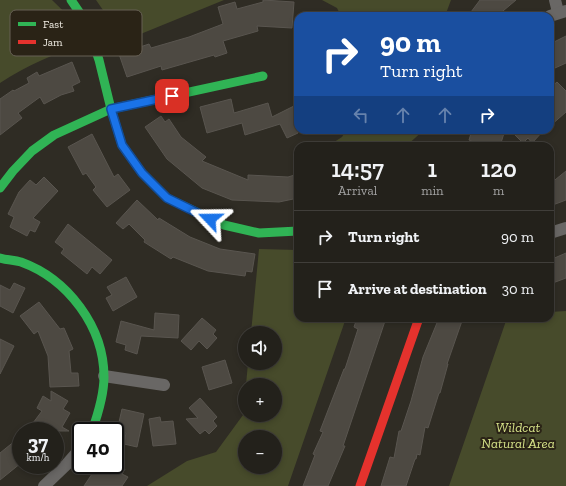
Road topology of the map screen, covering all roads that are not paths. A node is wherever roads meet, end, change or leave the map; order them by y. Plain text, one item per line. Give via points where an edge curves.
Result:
1 (71, 0) edge
2 (555, 0) edge
3 (78, 10) edge
4 (558, 13) edge
5 (98, 56) edge
6 (263, 76) dead end
7 (111, 109) junction
8 (0, 188) edge
9 (566, 228) edge
10 (294, 231) edge
11 (554, 232) edge
12 (0, 258) edge
13 (418, 322) edge
14 (104, 376) junction
15 (164, 385) dead end
16 (95, 422) edge
17 (72, 459) edge
18 (44, 486) edge
19 (360, 486) edge

1 - 3 street
2 - 4 street
5 - 7 street
6 - 7 street
7 - 8 street via 54,136 32,151 12,171
7 - 10 street via 122,145 142,173 167,198 224,225 259,233
9 - 11 street
12 - 14 street via 20,262 47,276 72,297 88,318 100,346
13 - 19 street
14 - 15 street
14 - 16 street via 100,407
17 - 18 street

